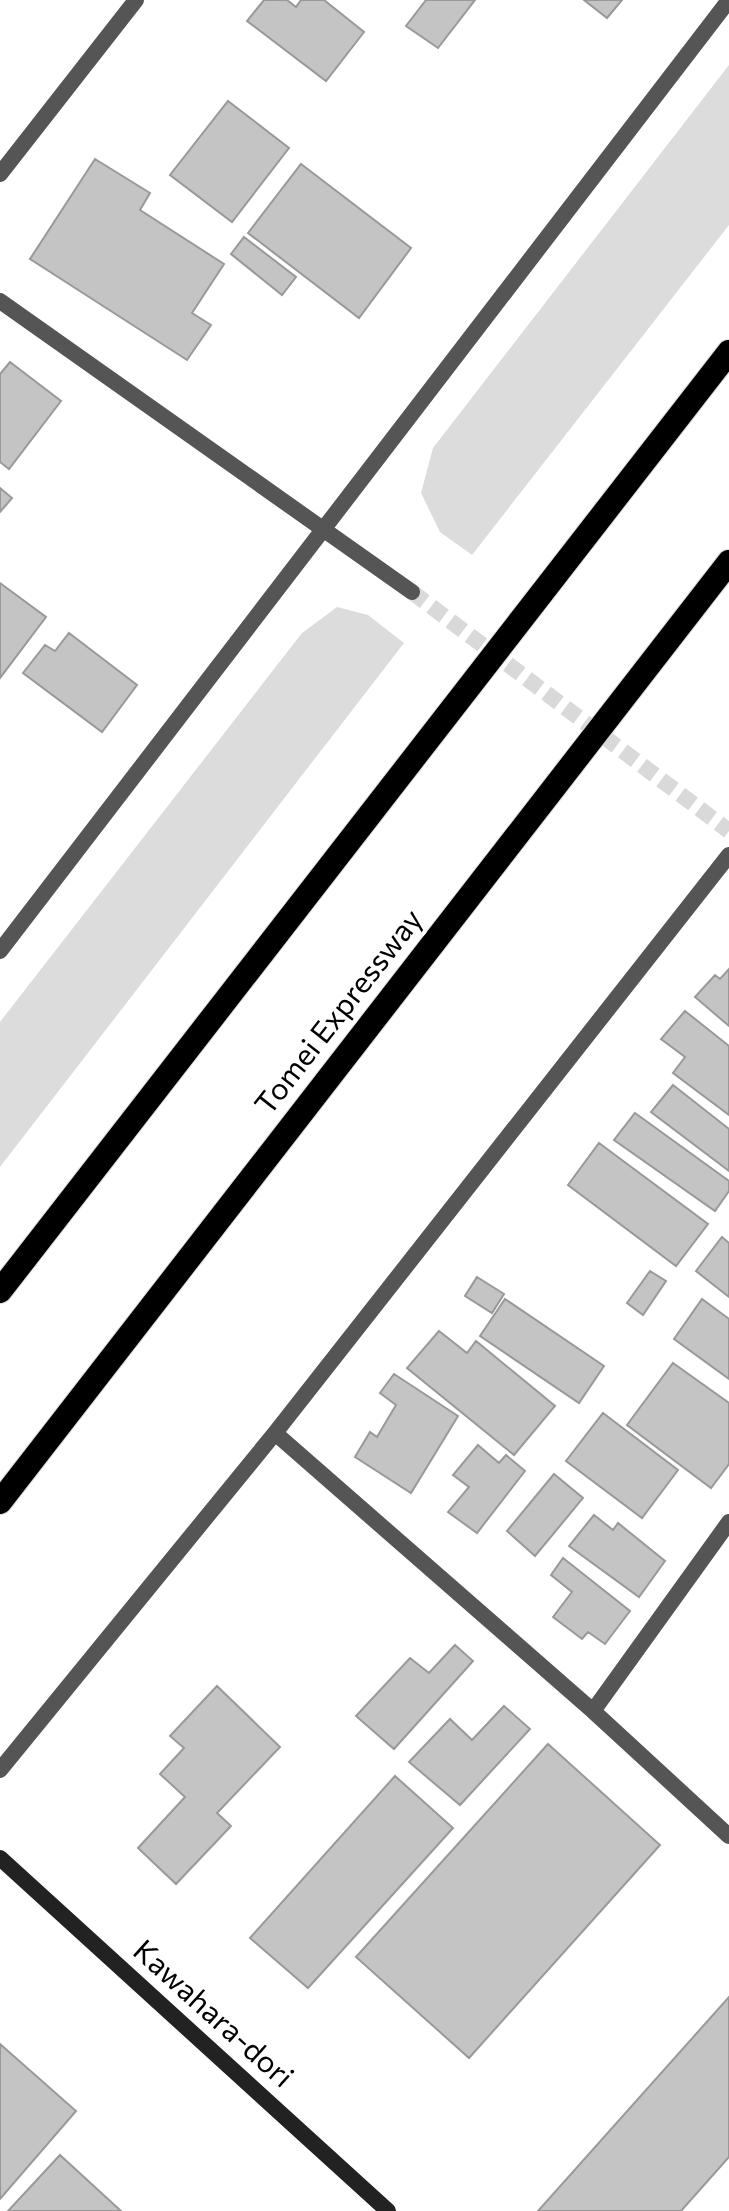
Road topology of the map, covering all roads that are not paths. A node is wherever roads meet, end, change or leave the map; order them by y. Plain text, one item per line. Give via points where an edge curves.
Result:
1 (136, 0) edge
2 (729, 0) edge
3 (0, 174) edge
4 (0, 301) edge
5 (729, 352) edge
6 (325, 529) junction
7 (729, 562) edge
8 (412, 592) tunnel mouth
9 (729, 855) edge
10 (0, 951) edge
11 (0, 1291) edge
12 (275, 1433) junction
13 (0, 1502) edge
14 (729, 1522) edge
15 (593, 1711) junction
16 (0, 1770) edge
17 (729, 1836) edge
18 (0, 1858) edge
19 (388, 2211) edge

1 - 3 street
2 - 6 street
4 - 6 street
5 - 11 highway
6 - 8 street
6 - 10 street
7 - 13 highway, Tomei Expressway
9 - 12 street
12 - 15 street
12 - 16 street
14 - 15 street
15 - 17 street
18 - 19 street, Kawahara-dori

